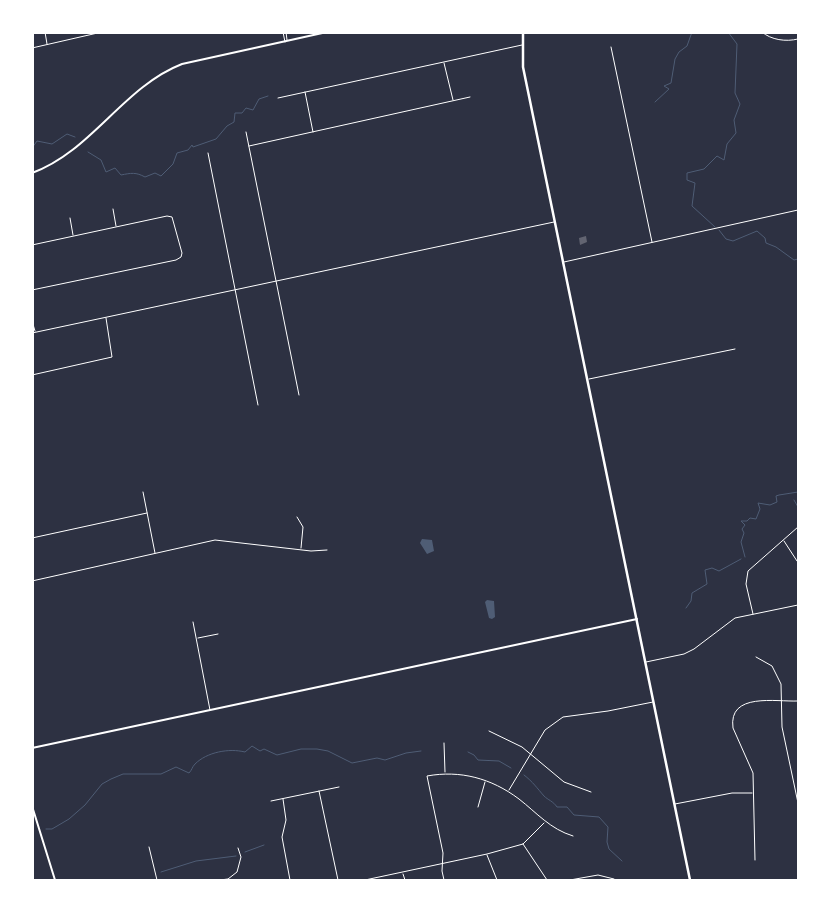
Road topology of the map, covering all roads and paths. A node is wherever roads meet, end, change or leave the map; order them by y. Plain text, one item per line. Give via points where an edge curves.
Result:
1 (45, 32) edge
2 (102, 32) edge
3 (283, 32) edge
4 (286, 32) edge
5 (327, 32) edge
6 (523, 32) edge
7 (762, 32) edge
8 (798, 39) edge
9 (286, 41) junction
10 (48, 44) junction
11 (523, 45) junction
12 (611, 47) dead end
13 (32, 48) edge
14 (444, 62) junction
15 (304, 92) junction
16 (470, 97) dead end
17 (278, 98) dead end
18 (453, 101) junction
19 (246, 132) dead end
20 (313, 132) junction
21 (249, 146) junction
22 (208, 153) dead end
23 (32, 173) edge
24 (112, 209) dead end
25 (798, 210) edge
26 (70, 218) dead end
27 (554, 222) junction
28 (116, 227) junction
29 (74, 236) junction
30 (652, 243) junction
31 (32, 245) edge
32 (563, 263) junction
33 (276, 283) junction
34 (32, 290) edge
35 (235, 292) junction
36 (106, 318) junction
37 (32, 321) edge
38 (36, 332) junction
39 (32, 333) edge
40 (735, 350) dead end
41 (32, 375) edge
42 (587, 380) junction
43 (299, 395) dead end
44 (258, 405) dead end
45 (143, 492) dead end
46 (147, 513) junction
47 (297, 517) dead end
48 (798, 527) edge
49 (32, 538) edge
50 (783, 541) junction
51 (301, 549) junction
52 (327, 550) dead end
53 (155, 554) junction
54 (796, 561) dead end
55 (32, 581) edge
56 (798, 605) edge
57 (753, 615) junction
58 (636, 619) junction
59 (193, 622) dead end
60 (218, 634) dead end
61 (197, 638) junction
62 (756, 657) dead end
63 (646, 662) junction
64 (798, 701) edge
65 (653, 702) junction
66 (781, 702) junction
67 (210, 711) junction
68 (489, 731) dead end
69 (444, 743) dead end
70 (32, 748) edge
71 (530, 754) junction
72 (445, 773) junction
73 (485, 781) junction
74 (339, 787) dead end
75 (319, 791) junction
76 (508, 792) junction
77 (591, 792) dead end
78 (754, 793) junction
79 (283, 799) junction
80 (271, 801) dead end
81 (798, 803) edge
82 (674, 804) junction
83 (32, 806) edge
84 (478, 807) dead end
85 (544, 822) junction
86 (573, 836) dead end
87 (523, 844) junction
88 (149, 847) dead end
89 (238, 848) dead end
90 (487, 854) junction
91 (755, 860) dead end
92 (443, 864) junction
93 (403, 873) junction
94 (614, 878) dead end
95 (55, 880) edge
96 (157, 880) edge
97 (220, 880) edge
98 (290, 880) edge
99 (338, 880) edge
100 (365, 880) edge
101 (405, 880) edge
102 (444, 880) edge
103 (497, 880) edge
104 (547, 880) edge
105 (570, 880) edge
106 (690, 880) edge

1 - 10 street
2 - 10 street
3 - 9 street
4 - 9 street
5 - 9 street
6 - 11 main road
7 - 8 street via 774,38
9 - 23 street via 165,70 70,154
10 - 13 street
11 - 14 street
11 - 27 main road via 523,67
12 - 30 street
14 - 15 street
14 - 18 street
15 - 17 street
15 - 20 street
16 - 18 street
18 - 20 street
19 - 21 street
20 - 21 street
21 - 33 street
22 - 35 street
24 - 28 street
25 - 30 street
26 - 29 street
27 - 32 main road
27 - 33 street
28 - 29 street
28 - 34 street via 172,217 181,257
29 - 31 street
30 - 32 street
32 - 42 main road
33 - 35 street
33 - 43 street
35 - 36 street
35 - 44 street
36 - 38 street
36 - 41 street via 112,357
37 - 38 street
38 - 39 street
40 - 42 street
42 - 58 main road
45 - 46 street
46 - 49 street
46 - 53 street
47 - 51 street via 304,527
48 - 50 street
50 - 54 street
50 - 57 street via 750,568 746,576
51 - 52 street
51 - 53 street via 215,540
53 - 55 street
56 - 57 street
57 - 63 street via 735,618 684,654
58 - 63 main road
58 - 67 street
59 - 61 street
60 - 61 street
61 - 67 street
62 - 66 street via 772,666 778,675
63 - 65 main road
64 - 66 street
65 - 71 street via 563,717 545,730
65 - 82 main road
66 - 78 street via 747,702 737,709 732,720 753,773
66 - 81 street via 782,727
67 - 70 street
68 - 71 street via 512,741
69 - 72 street
71 - 76 street
71 - 77 street via 564,782
72 - 73 street via 466,774
72 - 92 street via 427,776
73 - 76 street
73 - 84 street
74 - 75 street
75 - 79 street
75 - 99 street
76 - 85 street
78 - 82 street via 732,793
78 - 91 street
79 - 80 street
79 - 98 street via 286,820 282,837
82 - 106 main road
83 - 95 street
85 - 86 street
85 - 87 street
87 - 90 street
87 - 104 street
88 - 96 street
89 - 97 street via 241,857 237,872 228,879
90 - 92 street
90 - 103 street
92 - 93 street
92 - 102 street
93 - 100 street
93 - 101 street
94 - 105 street via 598,875

